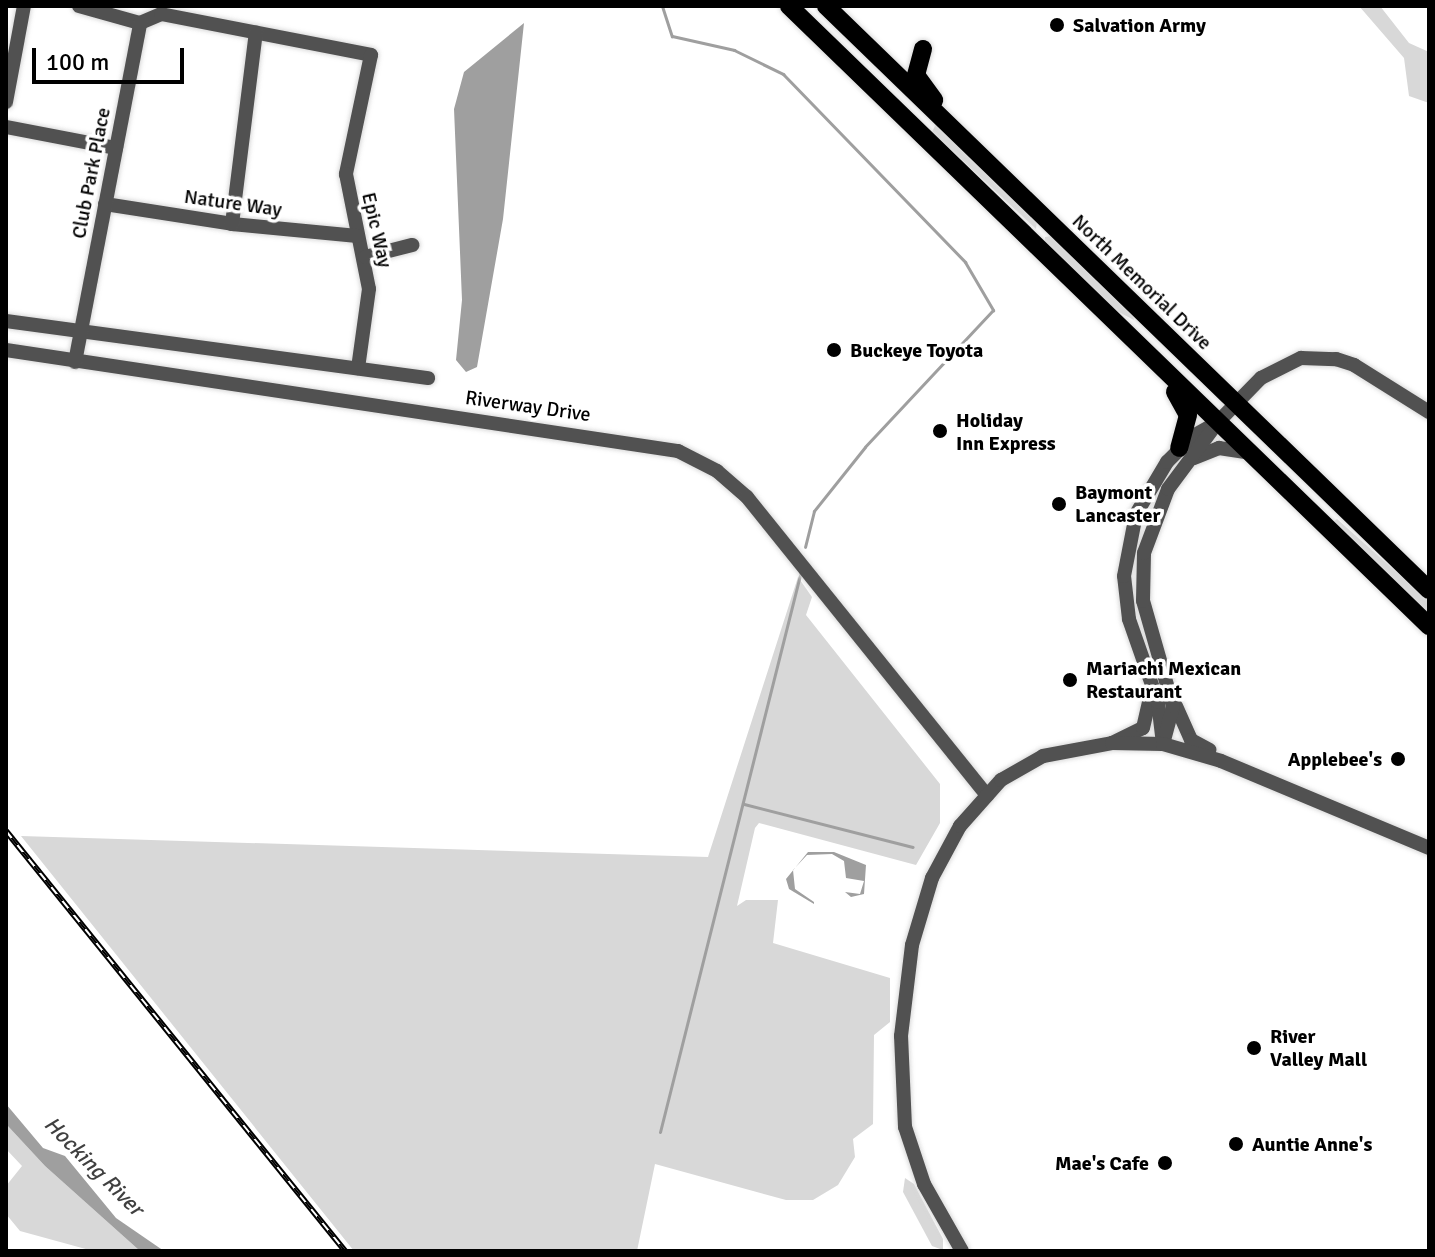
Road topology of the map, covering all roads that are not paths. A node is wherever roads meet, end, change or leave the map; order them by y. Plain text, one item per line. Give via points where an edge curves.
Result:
1 (24, 6) edge
2 (79, 6) edge
3 (789, 6) edge
4 (798, 6) edge
5 (826, 6) edge
6 (140, 23) junction
7 (256, 32) junction
8 (923, 49) dead end
9 (898, 80) junction
10 (6, 102) edge
11 (6, 127) edge
12 (116, 148) junction
13 (1024, 200) junction
14 (105, 204) junction
15 (232, 224) junction
16 (357, 236) junction
17 (412, 245) dead end
18 (365, 257) junction
19 (6, 321) edge
20 (82, 330) junction
21 (6, 350) edge
22 (75, 362) junction
23 (358, 368) junction
24 (428, 378) dead end
25 (1172, 382) junction
26 (1238, 403) junction
27 (1429, 412) edge
28 (1218, 422) junction
29 (1186, 453) junction
30 (1249, 453) junction
31 (1429, 590) edge
32 (1429, 626) edge
33 (1149, 683) junction
34 (1171, 696) junction
35 (1112, 743) junction
36 (1163, 744) junction
37 (1221, 761) junction
38 (987, 795) junction
39 (1429, 848) edge
40 (962, 1251) edge

1 - 10 street
2 - 6 street
3 - 25 main road
4 - 9 main road via 879,79
5 - 9 main road, North Memorial Drive
6 - 7 street via 161,14
6 - 12 street, Club Park Place
7 - 15 street
7 - 16 street, Epic Way via 371,55 346,174
8 - 13 main road via 916,69 921,87 998,163
9 - 13 main road, North Memorial Drive
11 - 12 street
12 - 14 street, Club Park Place
13 - 26 main road, North Memorial Drive
14 - 15 street, Nature Way
14 - 20 street, Club Park Place
15 - 16 street, Nature Way
16 - 18 street, Epic Way
17 - 18 street
18 - 23 street, Epic Way via 369,289
19 - 20 street
20 - 22 street, Club Park Place
20 - 23 street
21 - 22 street, Riverway Drive
22 - 38 street, Riverway Drive via 678,451 717,471 747,497
23 - 24 street
25 - 28 main road
25 - 29 main road via 1188,415
26 - 27 street via 1274,369 1317,357 1354,365
26 - 28 street
26 - 31 main road, North Memorial Drive
28 - 29 street
28 - 30 main road
29 - 30 street via 1219,448
29 - 33 street via 1145,494 1125,555 1129,619
29 - 34 street via 1162,500 1142,564 1143,601
30 - 32 main road
33 - 35 street via 1147,721
33 - 36 street via 1158,702
34 - 36 street via 1172,716
34 - 37 street via 1191,740
35 - 36 street
35 - 38 street via 1030,760
36 - 37 street
37 - 39 street
38 - 40 street via 943,852 922,905 899,1061 903,1118 917,1167

